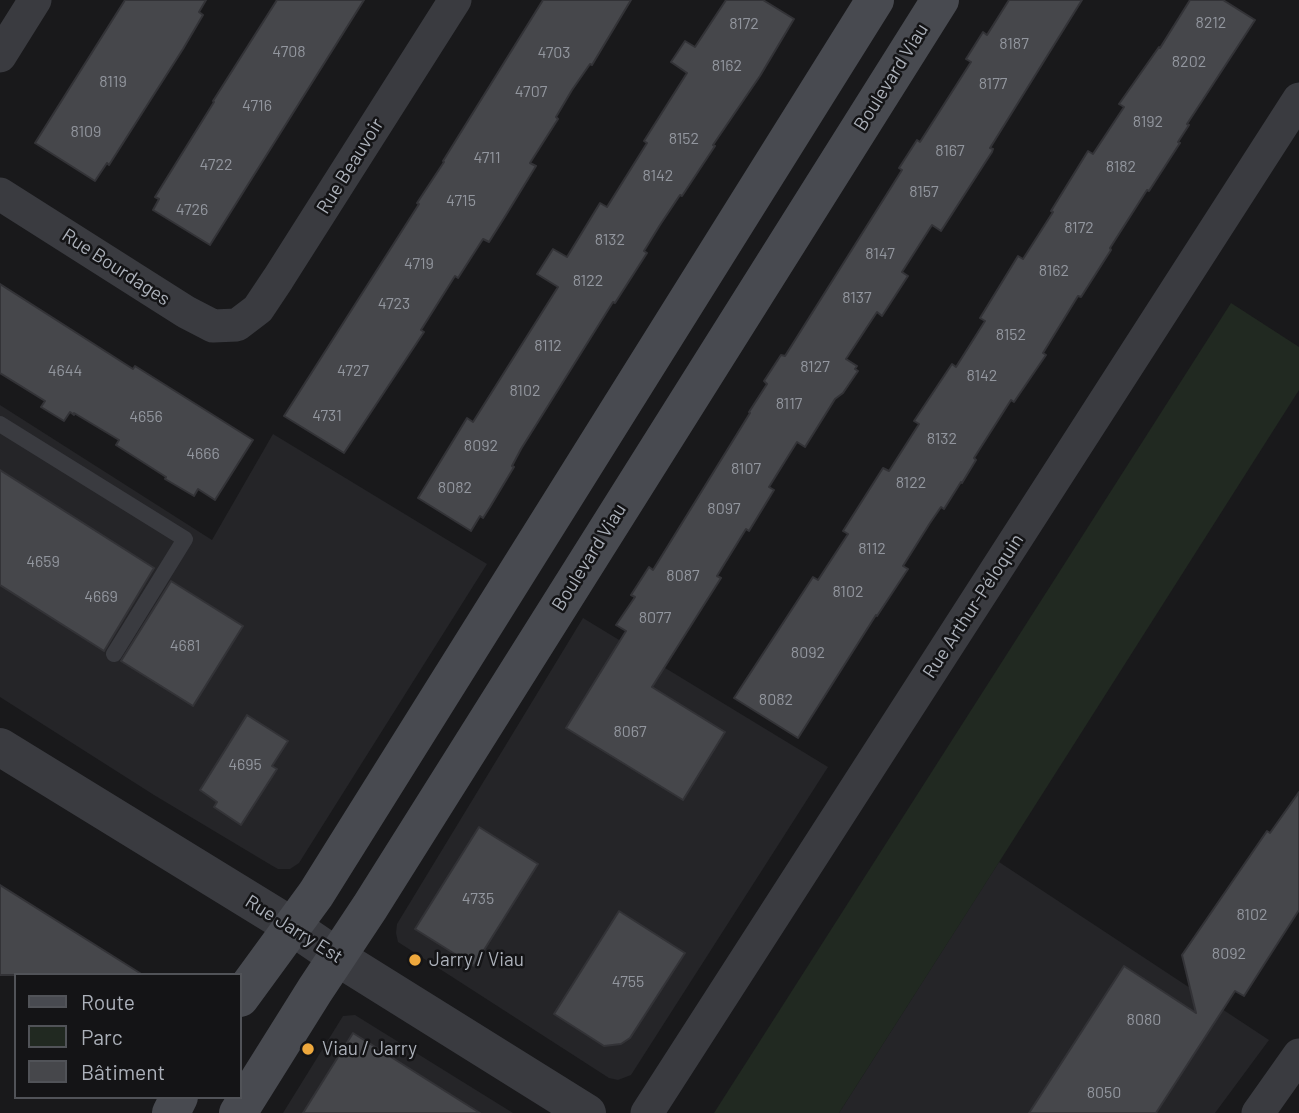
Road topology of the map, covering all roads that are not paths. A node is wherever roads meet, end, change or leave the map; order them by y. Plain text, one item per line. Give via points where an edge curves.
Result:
1 (35, 0) edge
2 (455, 0) edge
3 (875, 0) edge
4 (940, 0) edge
5 (0, 56) edge
6 (1299, 99) edge
7 (0, 194) edge
8 (237, 325) joint
9 (3, 432) edge
10 (114, 654) dead end
11 (0, 747) edge
12 (293, 927) junction
13 (337, 957) junction
14 (242, 995) edge
15 (1299, 1055) edge
16 (238, 1113) edge
17 (587, 1113) edge
18 (647, 1113) edge
19 (1258, 1113) edge

1 - 5 street
2 - 8 street, Rue Beauvoir via 258,309
3 - 12 main road
4 - 13 main road, Boulevard Viau
6 - 18 street, Rue Arthur-Péloquin
7 - 8 street, Rue Bourdages via 186,312 212,326
9 - 10 lane via 184,539
11 - 12 street, Rue Jarry Est
12 - 13 street, Rue Jarry Est
12 - 14 main road
13 - 16 main road, Boulevard Viau
13 - 17 street, Rue Jarry Est
15 - 19 street

